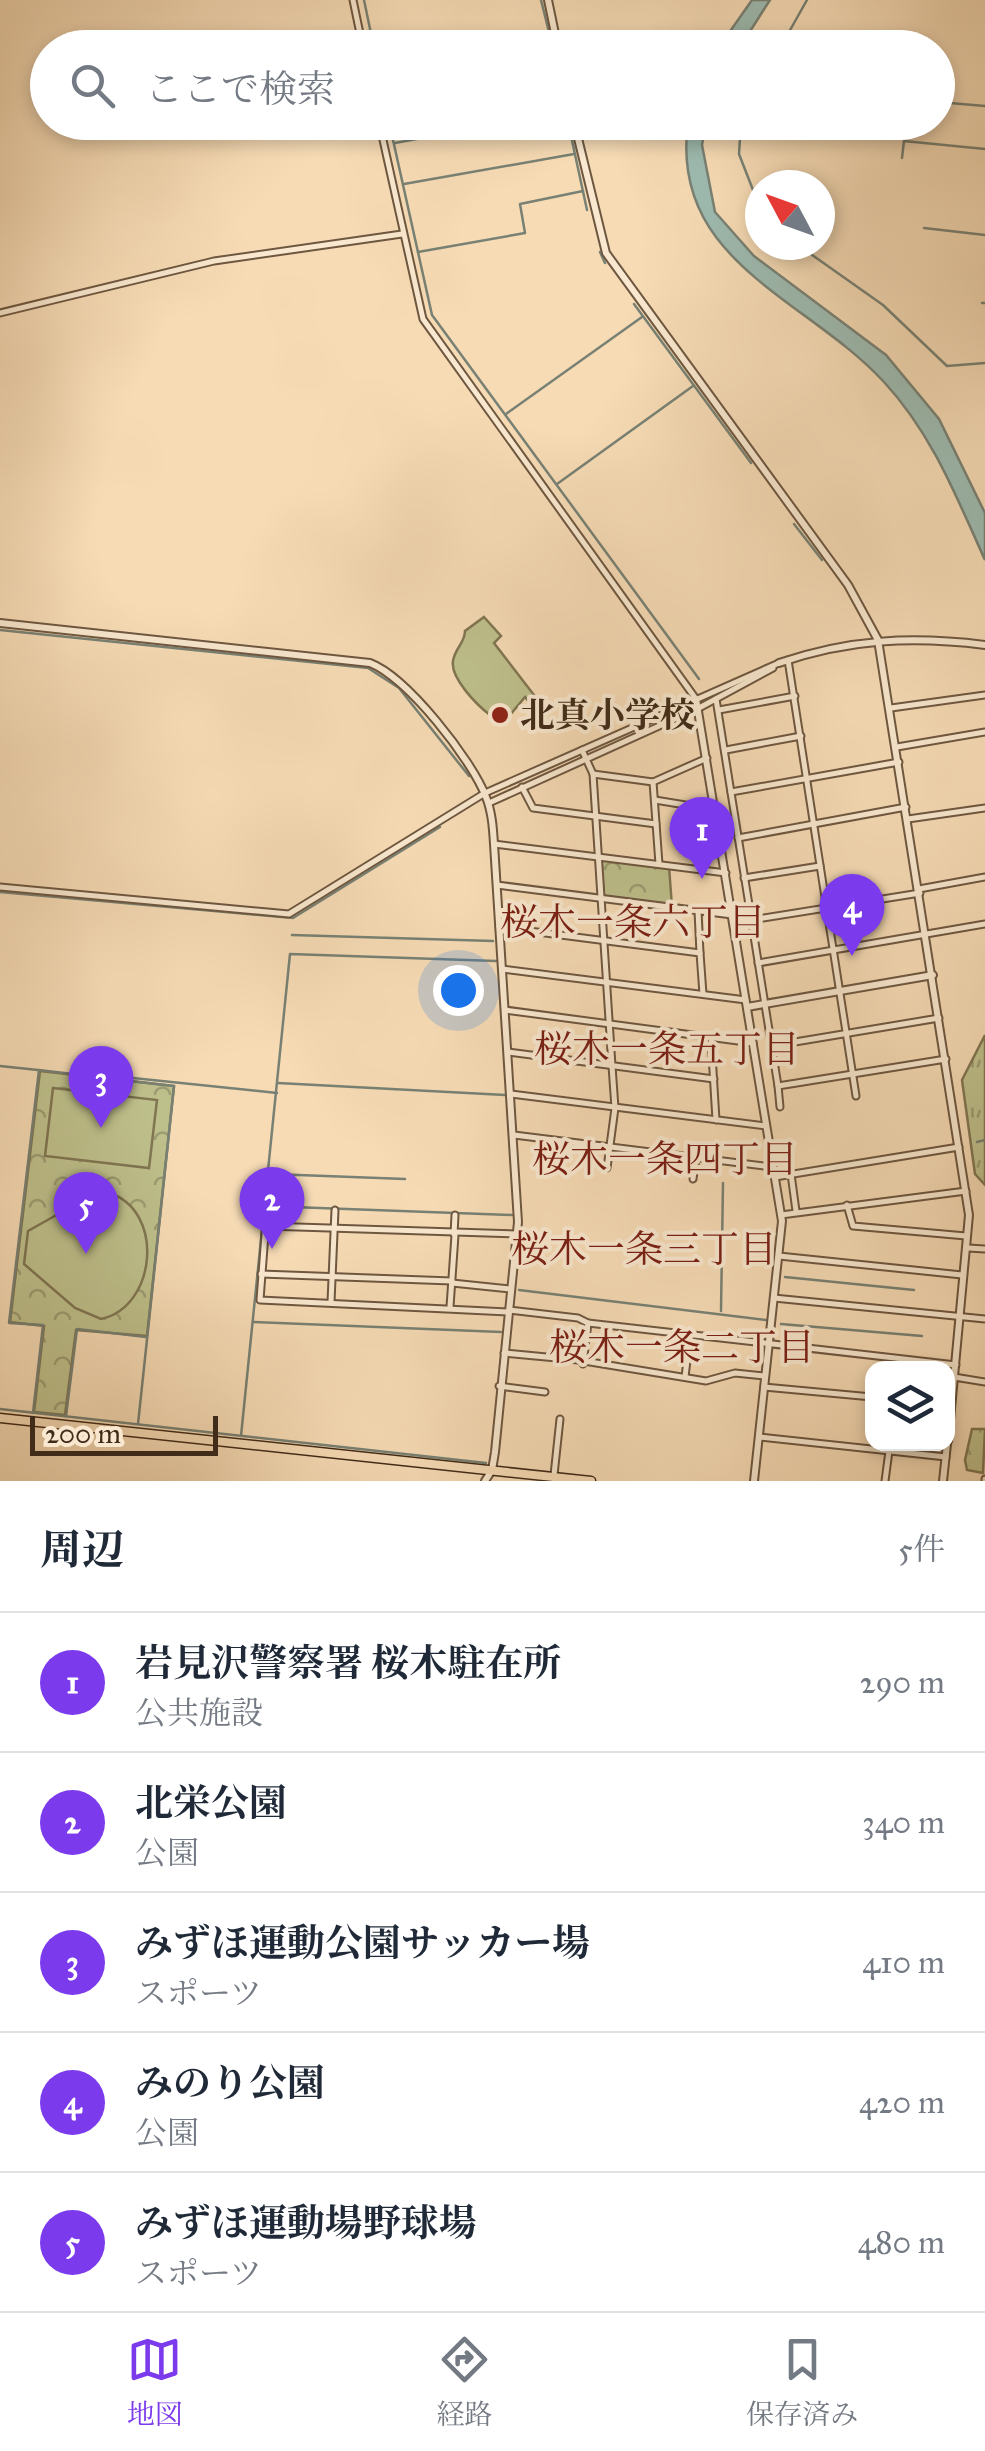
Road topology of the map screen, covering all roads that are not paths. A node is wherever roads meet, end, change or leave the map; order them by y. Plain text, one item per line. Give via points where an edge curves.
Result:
1 (354, 0) edge
2 (548, 0) edge
3 (360, 30) edge
4 (554, 30) edge
5 (383, 140) edge
6 (578, 140) edge
7 (402, 234) junction
8 (0, 313) edge
9 (0, 623) edge
10 (878, 640) junction
11 (985, 646) edge
12 (784, 662) junction
13 (985, 695) edge
14 (795, 696) junction
15 (696, 698) junction
16 (716, 699) junction
17 (699, 708) junction
18 (891, 708) junction
19 (719, 710) junction
20 (985, 732) edge
21 (801, 736) junction
22 (897, 747) junction
23 (726, 750) junction
24 (584, 754) junction
25 (707, 758) junction
26 (899, 762) junction
27 (593, 774) junction
28 (807, 779) junction
29 (653, 782) junction
30 (522, 787) junction
31 (731, 792) junction
32 (485, 793) junction
33 (655, 800) junction
34 (488, 803) junction
35 (906, 807) junction
36 (985, 808) edge
37 (716, 810) junction
38 (595, 814) junction
39 (908, 819) junction
40 (656, 824) junction
41 (814, 824) junction
42 (738, 838) junction
43 (494, 844) junction
44 (597, 857) junction
45 (659, 865) junction
46 (820, 866) junction
47 (726, 873) junction
48 (985, 877) edge
49 (744, 878) junction
50 (496, 886) junction
51 (0, 887) edge
52 (919, 891) junction
53 (600, 898) junction
54 (826, 908) junction
55 (698, 911) junction
56 (732, 915) junction
57 (751, 920) junction
58 (985, 924) edge
59 (499, 927) junction
60 (926, 933) junction
61 (604, 940) junction
62 (832, 950) junction
63 (700, 953) junction
64 (758, 963) junction
65 (502, 969) junction
66 (932, 975) junction
67 (606, 982) junction
68 (839, 992) junction
69 (703, 994) junction
70 (747, 1004) junction
71 (764, 1004) junction
72 (505, 1010) junction
73 (940, 1018) junction
74 (609, 1024) junction
75 (846, 1033) junction
76 (710, 1038) junction
77 (753, 1044) junction
78 (771, 1046) junction
79 (508, 1052) junction
80 (946, 1059) junction
81 (612, 1066) junction
82 (853, 1074) junction
83 (714, 1079) junction
84 (778, 1086) junction
85 (510, 1094) junction
86 (856, 1096) dead end
87 (780, 1107) dead end
88 (615, 1108) junction
89 (716, 1120) junction
90 (766, 1126) junction
91 (514, 1134) junction
92 (960, 1146) junction
93 (610, 1148) junction
94 (696, 1158) junction
95 (772, 1167) junction
96 (607, 1168) dead end
97 (791, 1174) junction
98 (774, 1177) junction
99 (693, 1178) dead end
100 (966, 1191) junction
101 (846, 1205) junction
102 (334, 1210) dead end
103 (796, 1211) junction
104 (454, 1215) dead end
105 (781, 1215) junction
106 (334, 1228) junction
107 (455, 1234) junction
108 (517, 1234) junction
109 (969, 1236) junction
110 (968, 1248) junction
111 (985, 1250) edge
112 (778, 1256) junction
113 (261, 1274) junction
114 (965, 1275) junction
115 (332, 1277) junction
116 (452, 1282) junction
117 (511, 1289) junction
118 (774, 1298) junction
119 (331, 1302) junction
120 (450, 1307) junction
121 (508, 1311) junction
122 (961, 1319) junction
123 (985, 1319) edge
124 (588, 1323) junction
125 (690, 1335) junction
126 (769, 1343) junction
127 (504, 1353) junction
128 (583, 1364) junction
129 (956, 1366) junction
130 (955, 1372) edge
131 (765, 1376) junction
132 (685, 1377) junction
133 (955, 1377) edge
134 (985, 1382) edge
135 (500, 1386) junction
136 (764, 1387) junction
137 (545, 1392) dead end
138 (865, 1395) edge
139 (0, 1418) edge
140 (560, 1419) dead end
141 (759, 1437) junction
142 (865, 1448) edge
143 (889, 1451) joint
144 (946, 1451) edge
145 (946, 1457) junction
146 (492, 1470) junction
147 (554, 1477) junction
148 (523, 1479) edge
149 (485, 1481) edge
150 (592, 1481) edge
151 (754, 1481) edge
152 (886, 1481) edge
153 (943, 1481) edge

1 - 3 street
2 - 4 street
5 - 7 street
6 - 10 street via 606,253 848,585
7 - 8 street via 214,261
7 - 15 street via 423,319
9 - 32 street via 370,663 403,684
10 - 11 street
10 - 12 street
10 - 18 street
12 - 14 street
12 - 15 street
12 - 16 street
13 - 18 street
14 - 19 street
14 - 21 street
15 - 17 street
15 - 24 street
16 - 17 street
16 - 19 street
17 - 24 street
17 - 25 street
18 - 22 street
19 - 23 street
20 - 22 street
21 - 23 street
21 - 28 street
22 - 26 street
23 - 31 street
24 - 27 street
24 - 30 street
24 - 32 street
25 - 29 street
25 - 37 street
26 - 28 street
26 - 35 street
27 - 29 street
27 - 38 street
28 - 31 street
28 - 41 street
29 - 33 street
30 - 34 street
30 - 38 street via 533,808
31 - 42 street
32 - 34 street
32 - 51 street via 290,914
33 - 37 street
33 - 40 street
34 - 43 street
35 - 39 street
35 - 41 street
36 - 39 street
37 - 47 street
38 - 40 street
38 - 44 street
39 - 52 street
40 - 45 street
41 - 42 street
41 - 46 street
42 - 49 street
43 - 44 street
43 - 50 street
44 - 45 street
44 - 53 street
45 - 47 street
46 - 49 street
46 - 54 street
47 - 56 street
48 - 52 street
49 - 57 street
50 - 53 street
50 - 59 street
52 - 54 street
52 - 60 street
53 - 55 street
53 - 61 street
54 - 57 street
54 - 62 street
55 - 56 street
55 - 63 street
56 - 70 street
57 - 64 street
58 - 60 street
59 - 61 street
59 - 65 street
60 - 62 street
60 - 66 street
61 - 63 street
61 - 67 street
62 - 64 street
62 - 68 street
63 - 69 street
64 - 71 street
65 - 67 street
65 - 72 street
66 - 68 street
66 - 73 street
67 - 69 street
67 - 74 street
68 - 71 street
68 - 75 street
69 - 70 street
70 - 71 street
70 - 77 street
71 - 78 street
72 - 74 street
72 - 79 street
73 - 75 street
73 - 80 street
74 - 76 street
74 - 81 street
75 - 78 street
75 - 82 street
76 - 77 street
76 - 83 street
77 - 90 street
78 - 84 street
79 - 81 street
79 - 85 street
80 - 82 street
80 - 92 street
81 - 83 street
81 - 88 street
82 - 84 street
82 - 86 street
83 - 89 street
84 - 87 street
85 - 88 street
85 - 91 street
88 - 89 street
88 - 93 street
89 - 90 street
90 - 95 street
91 - 93 street
91 - 108 street
92 - 97 street
92 - 100 street
93 - 94 street
93 - 96 street
94 - 95 street
94 - 99 street
95 - 98 street
97 - 98 street
97 - 103 street
98 - 105 street
100 - 101 street
100 - 109 street
101 - 103 street
101 - 109 street via 853,1226
102 - 106 street
103 - 105 street
104 - 107 street
105 - 112 street
106 - 107 street
106 - 113 street via 266,1223
106 - 115 street
107 - 108 street
107 - 116 street
108 - 117 street
109 - 110 street
110 - 111 street
110 - 114 street
112 - 114 street
112 - 118 street
113 - 115 street
113 - 119 street via 260,1300
114 - 122 street
115 - 116 street
115 - 119 street
116 - 117 street
116 - 120 street
117 - 121 street
118 - 122 street
118 - 126 street
119 - 120 street
120 - 121 street
121 - 124 street
121 - 127 street
122 - 123 street
122 - 129 street
124 - 125 street
124 - 128 street
125 - 126 street
125 - 132 street
126 - 129 street
126 - 131 street
127 - 128 street
127 - 135 street
128 - 132 street
129 - 130 street
131 - 132 street
131 - 136 street
133 - 134 street
135 - 137 street
135 - 146 street
136 - 138 street
136 - 141 street
139 - 146 main road
140 - 147 street
141 - 142 street
141 - 151 street
143 - 145 street
143 - 152 street
144 - 145 street
145 - 153 street
146 - 148 main road
146 - 149 street
147 - 148 main road
147 - 150 main road

